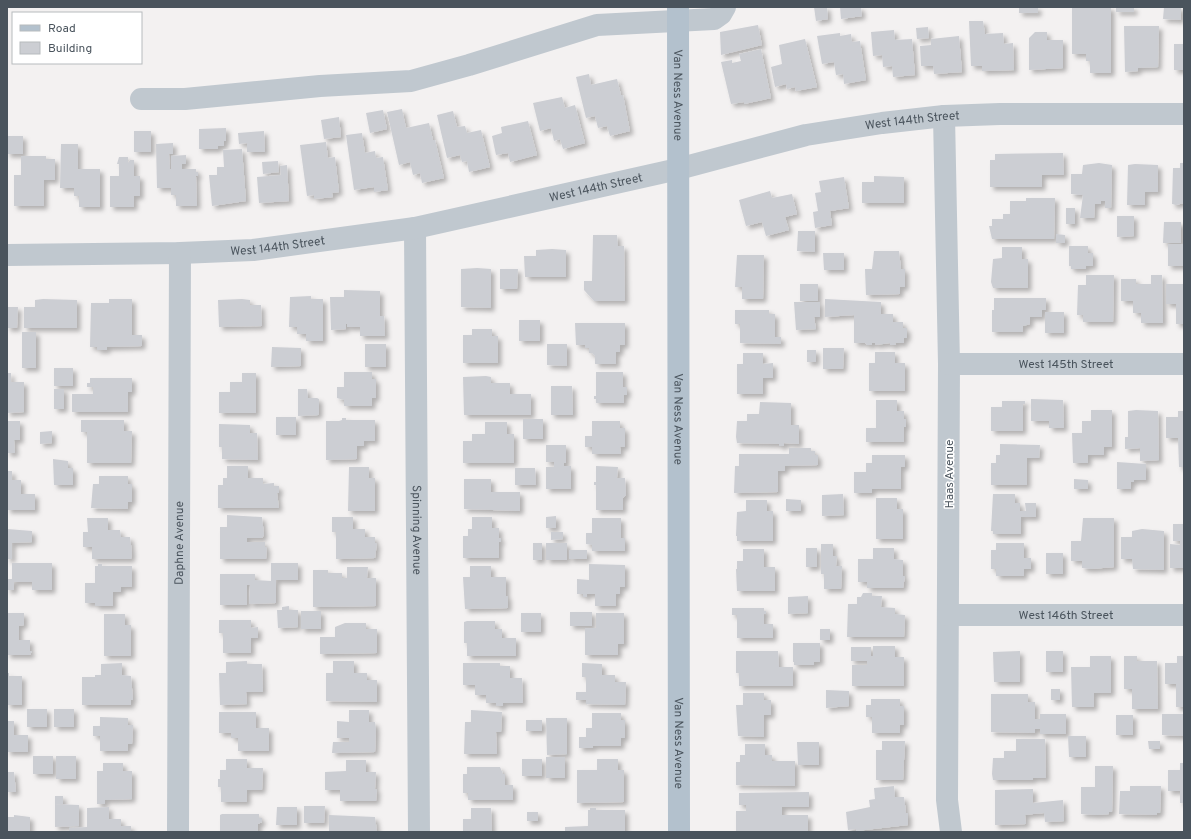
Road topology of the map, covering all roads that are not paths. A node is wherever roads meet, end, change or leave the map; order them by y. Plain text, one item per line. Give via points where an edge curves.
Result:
1 (725, 7) edge
2 (678, 14) edge
3 (141, 99) dead end
4 (1184, 114) edge
5 (944, 116) junction
6 (678, 169) junction
7 (415, 228) junction
8 (180, 254) junction
9 (7, 255) edge
10 (949, 364) junction
11 (1184, 364) edge
12 (1184, 615) edge
13 (948, 616) junction
14 (178, 832) edge
15 (419, 832) edge
16 (679, 832) edge
17 (951, 832) edge

1 - 2 street via 714,19
2 - 3 street via 597,25 411,81 320,86 192,98
2 - 6 main road, Van Ness Avenue
4 - 5 street, West 144th Street
5 - 6 street, West 144th Street via 806,135
5 - 10 street, Haas Avenue
6 - 7 street, West 144th Street
6 - 16 main road, Van Ness Avenue
7 - 8 street, West 144th Street via 260,249
7 - 15 street, Spinning Avenue
8 - 9 street, West 144th Street
8 - 14 street, Daphne Avenue
10 - 11 street, West 145th Street
10 - 13 street, Haas Avenue
12 - 13 street, West 146th Street
13 - 17 street, Haas Avenue via 947,800

